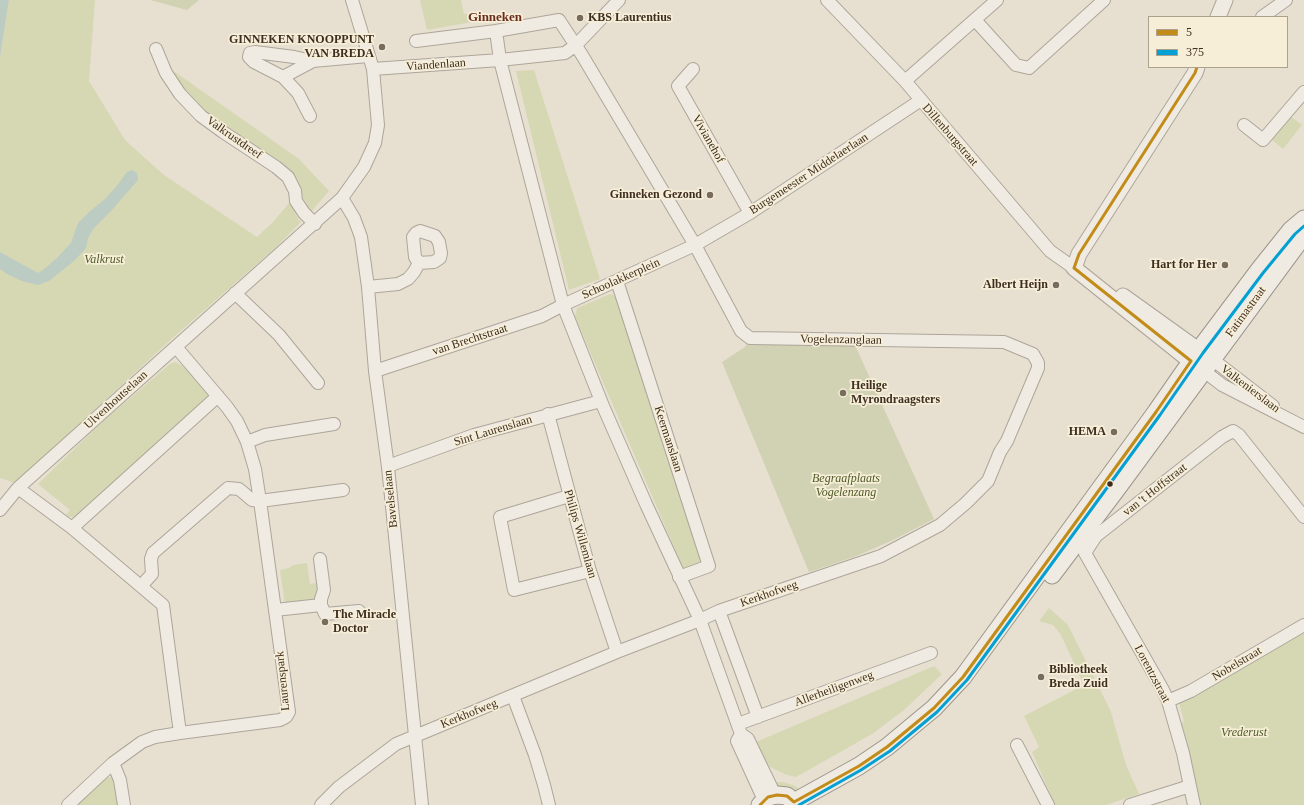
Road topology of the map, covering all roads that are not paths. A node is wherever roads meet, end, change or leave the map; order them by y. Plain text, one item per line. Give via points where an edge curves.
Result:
1 (352, 0) edge
2 (619, 0) edge
3 (827, 0) edge
4 (997, 0) edge
5 (1104, 0) edge
6 (1225, 0) edge
7 (1286, 0) edge
8 (1219, 16) edge
9 (1263, 16) edge
10 (975, 20) junction
11 (496, 31) junction
12 (416, 41) dead end
13 (576, 45) junction
14 (156, 49) dead end
15 (368, 56) junction
16 (500, 60) junction
17 (313, 61) junction
18 (1197, 68) edge
19 (373, 69) junction
20 (693, 69) dead end
21 (283, 77) junction
22 (905, 81) junction
23 (1304, 92) edge
24 (921, 100) junction
25 (310, 116) dead end
26 (1244, 125) dead end
27 (342, 198) junction
28 (750, 212) junction
29 (1304, 219) edge
30 (315, 224) junction
31 (1304, 235) edge
32 (695, 245) junction
33 (419, 263) dead end
34 (1074, 268) junction
35 (617, 282) junction
36 (368, 287) junction
37 (235, 293) junction
38 (563, 305) junction
39 (176, 347) junction
40 (1036, 359) joint
41 (1201, 360) junction
42 (375, 371) junction
43 (318, 383) dead end
44 (218, 396) junction
45 (601, 401) junction
46 (548, 414) junction
47 (334, 424) dead end
48 (1304, 427) edge
49 (247, 442) junction
50 (388, 466) junction
51 (18, 488) junction
52 (343, 490) dead end
53 (569, 496) junction
54 (260, 501) junction
55 (0, 510) edge
56 (1304, 517) edge
57 (72, 528) junction
58 (1085, 553) joint
59 (320, 559) dead end
60 (590, 571) junction
61 (679, 577) junction
62 (141, 586) junction
63 (321, 605) junction
64 (275, 610) junction
65 (359, 611) dead end
66 (719, 611) junction
67 (700, 620) junction
68 (1304, 625) edge
69 (617, 652) junction
70 (931, 654) dead end
71 (513, 696) junction
72 (1168, 701) junction
73 (758, 717) junction
74 (740, 729) junction
75 (180, 733) junction
76 (414, 736) junction
77 (1017, 745) dead end
78 (113, 763) junction
79 (1190, 786) junction
80 (766, 800) edge
81 (801, 804) edge
82 (68, 805) edge
83 (124, 805) edge
84 (321, 805) edge
85 (422, 805) edge
86 (549, 805) edge
87 (1048, 805) edge
88 (1130, 805) edge
89 (1194, 805) edge

1 - 15 street, Ulvenhoutselaan
2 - 13 street, Viandenlaan
3 - 22 street, Dillenburgstraat
4 - 10 street
5 - 10 street via 1029,68 1016,65
6 - 8 street
7 - 9 street
10 - 22 street
11 - 12 street, Viandenlaan
11 - 13 street, Viandenlaan via 559,20
11 - 16 street
13 - 16 street, Viandenlaan via 558,55
13 - 32 street
14 - 30 street, Valkrustdreef via 166,73 180,94 206,119 276,166 288,177 295,191 296,201
15 - 17 street
15 - 19 street, Ulvenhoutselaan
16 - 19 street, Viandenlaan
16 - 38 street
17 - 21 street
17 - 21 street via 250,53 249,57 254,62
18 - 34 street via 1079,254
19 - 27 street, Ulvenhoutselaan via 378,125 375,144 364,167
20 - 28 street, Vivianehof via 678,86
21 - 25 street via 298,93
22 - 24 street, Dillenburgstraat
23 - 26 street via 1263,140
24 - 28 street, Burgemeester Middelaerlaan
24 - 34 street, Dillenburgstraat via 1050,251
27 - 30 street, Ulvenhoutselaan
27 - 36 street, Bavelselaan via 354,218 361,237
28 - 32 street, Burgemeester Middelaerlaan
29 - 41 main road, Fatimastraat via 1291,230 1259,270
30 - 37 street, Ulvenhoutselaan
31 - 41 main road, Fatimastraat
32 - 35 street, Schoolakkerplein
32 - 40 street, Vogelenzanglaan via 742,331 750,338 1004,342 1034,354
33 - 36 street via 408,279 398,284
34 - 41 street
35 - 38 street, Schoolakkerplein
35 - 61 street, Keermanslaan via 708,566
36 - 42 street, Bavelselaan
37 - 39 street, Ulvenhoutselaan
37 - 43 street via 279,336
38 - 42 street, van Brechtstraat via 542,316
38 - 45 street
39 - 44 street, Laurenspark
39 - 51 street, Ulvenhoutselaan
40 - 66 street, Kerkhofweg via 1038,368 988,481 940,525 881,556
41 - 48 street, Valkenierslaan
41 - 81 main road via 1116,490 970,683 908,744 877,767
42 - 50 street, Bavelselaan
44 - 49 street, Laurenspark via 237,421
44 - 57 street
45 - 46 street, Sint Laurenslaan
45 - 61 street
46 - 50 street, Sint Laurenslaan via 474,435
46 - 53 street, Philips Willemlaan
47 - 49 street via 264,435
49 - 54 street, Laurenspark via 255,469
50 - 76 street, Bavelselaan
51 - 55 street, Ulvenhoutselaan
51 - 57 street
52 - 54 street
53 - 60 street, Philips Willemlaan
53 - 60 street via 500,517 514,590
54 - 62 street via 252,500 238,489 228,488 153,554 152,574
54 - 64 street, Laurenspark
56 - 58 street, van 't Hoffstraat via 1239,435 1233,431 1096,536
57 - 62 street
58 - 72 street, Lorentzstraat
59 - 63 street via 324,590
60 - 69 street, Philips Willemlaan
61 - 67 street
62 - 75 street via 163,605
63 - 64 street
63 - 65 street via 325,614
64 - 75 street, Laurenspark via 289,712 286,717 280,720
66 - 67 street, Kerkhofweg
66 - 73 street
67 - 69 street, Kerkhofweg
67 - 74 street
68 - 72 street, Nobelstraat via 1191,691
69 - 71 street, Kerkhofweg
70 - 73 street, Allerheiligenweg
71 - 76 street, Kerkhofweg
71 - 86 street
72 - 79 street, Lorentzstraat
73 - 74 street, Allerheiligenweg
74 - 80 street via 748,739 769,786
75 - 78 street, Laurenspark via 142,742
76 - 84 street, Kerkhofweg via 396,744 339,787
76 - 85 street, Bavelselaan
77 - 87 street
78 - 82 street, Laurenspark
78 - 83 street via 120,780
79 - 88 street
79 - 89 street, Lorentzstraat
80 - 81 main road via 786,796

